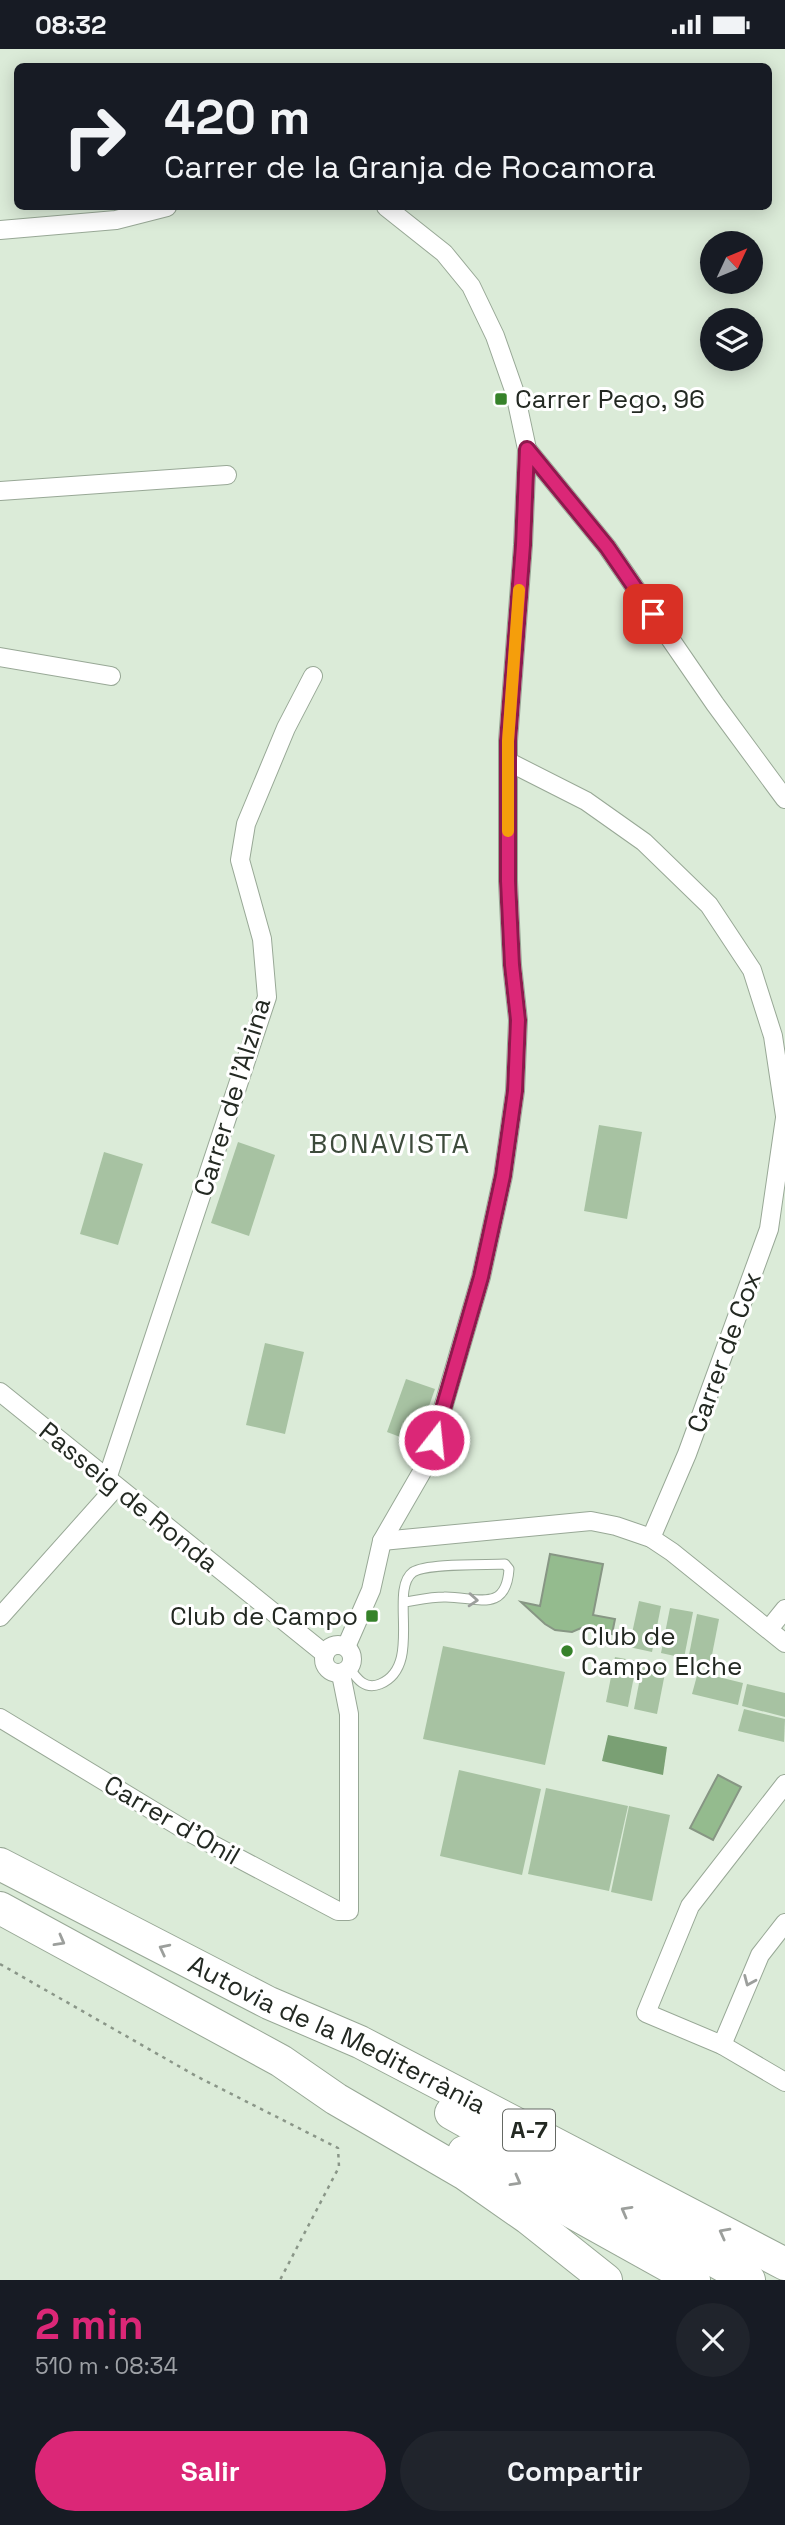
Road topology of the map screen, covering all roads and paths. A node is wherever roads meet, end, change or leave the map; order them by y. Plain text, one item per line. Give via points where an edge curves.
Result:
1 (155, 210) edge
2 (390, 210) edge
3 (0, 230) edge
4 (527, 449) junction
5 (227, 475) dead end
6 (0, 491) edge
7 (0, 657) edge
8 (111, 676) dead end
9 (313, 676) dead end
10 (509, 762) junction
11 (785, 799) edge
12 (785, 1117) edge
13 (0, 1392) edge
14 (111, 1483) junction
15 (651, 1538) junction
16 (382, 1541) junction
17 (405, 1602) junction
18 (785, 1609) edge
19 (0, 1617) edge
20 (769, 1629) junction
21 (785, 1643) edge
22 (346, 1647) junction
23 (325, 1654) junction
24 (345, 1671) junction
25 (0, 1718) edge
26 (785, 1784) edge
27 (0, 1864) edge
28 (0, 1908) edge
29 (785, 1923) edge
30 (0, 1964) edge
31 (268, 2003) junction
32 (722, 2045) junction
33 (281, 2061) junction
34 (785, 2082) edge
35 (785, 2264) edge
36 (280, 2280) edge
37 (606, 2280) edge
38 (694, 2280) edge
39 (749, 2280) edge

1 - 3 street via 116,220
2 - 4 street via 444,253 471,286 515,394
4 - 10 street
4 - 11 street via 607,547
5 - 6 street
7 - 8 street
9 - 14 street, Carrer de l'Alzina via 246,824 240,860 262,940 267,997
10 - 12 street, Carrer de Cox via 586,801 644,842 709,905 752,970 774,1036
10 - 16 street via 508,881 518,1020 515,1091 503,1176 481,1277 427,1463
12 - 15 street, Carrer de Cox via 769,1229 687,1454
13 - 14 street, Passeig de Ronda
14 - 19 street, Carrer de l'Alzina
14 - 23 street, Passeig de Ronda
15 - 16 street via 591,1521
15 - 20 street
16 - 22 street via 371,1590
17 -> 17 lane via 446,1597 493,1600 502,1594 509,1569 505,1564 425,1567 405,1583
17 - 24 lane via 402,1653 395,1673 388,1681 367,1686
18 - 20 street
20 - 21 street
22 - 23 street via 331,1646
22 - 24 street via 353,1660
23 - 24 street via 327,1668 336,1674
24 - 25 street, Carrer d'Onil via 349,1911 338,1911 186,1831
26 - 32 street via 690,1906 646,2013
31 -> 27 highway, Autovia de la Mediterrània / A-7
28 -> 33 highway, Autovia de la Mediterrània
29 -> 32 street via 760,1955
30 - 36 path via 196,2076 338,2148 340,2167
35 -> 31 highway, Autovia de la Mediterrània / A-7 via 360,2042
39 -> 31 highway via 358,2061
32 - 34 street
33 - 37 highway, Autovia de la Mediterrània via 336,2099 465,2174
33 -> 38 highway via 354,2092

